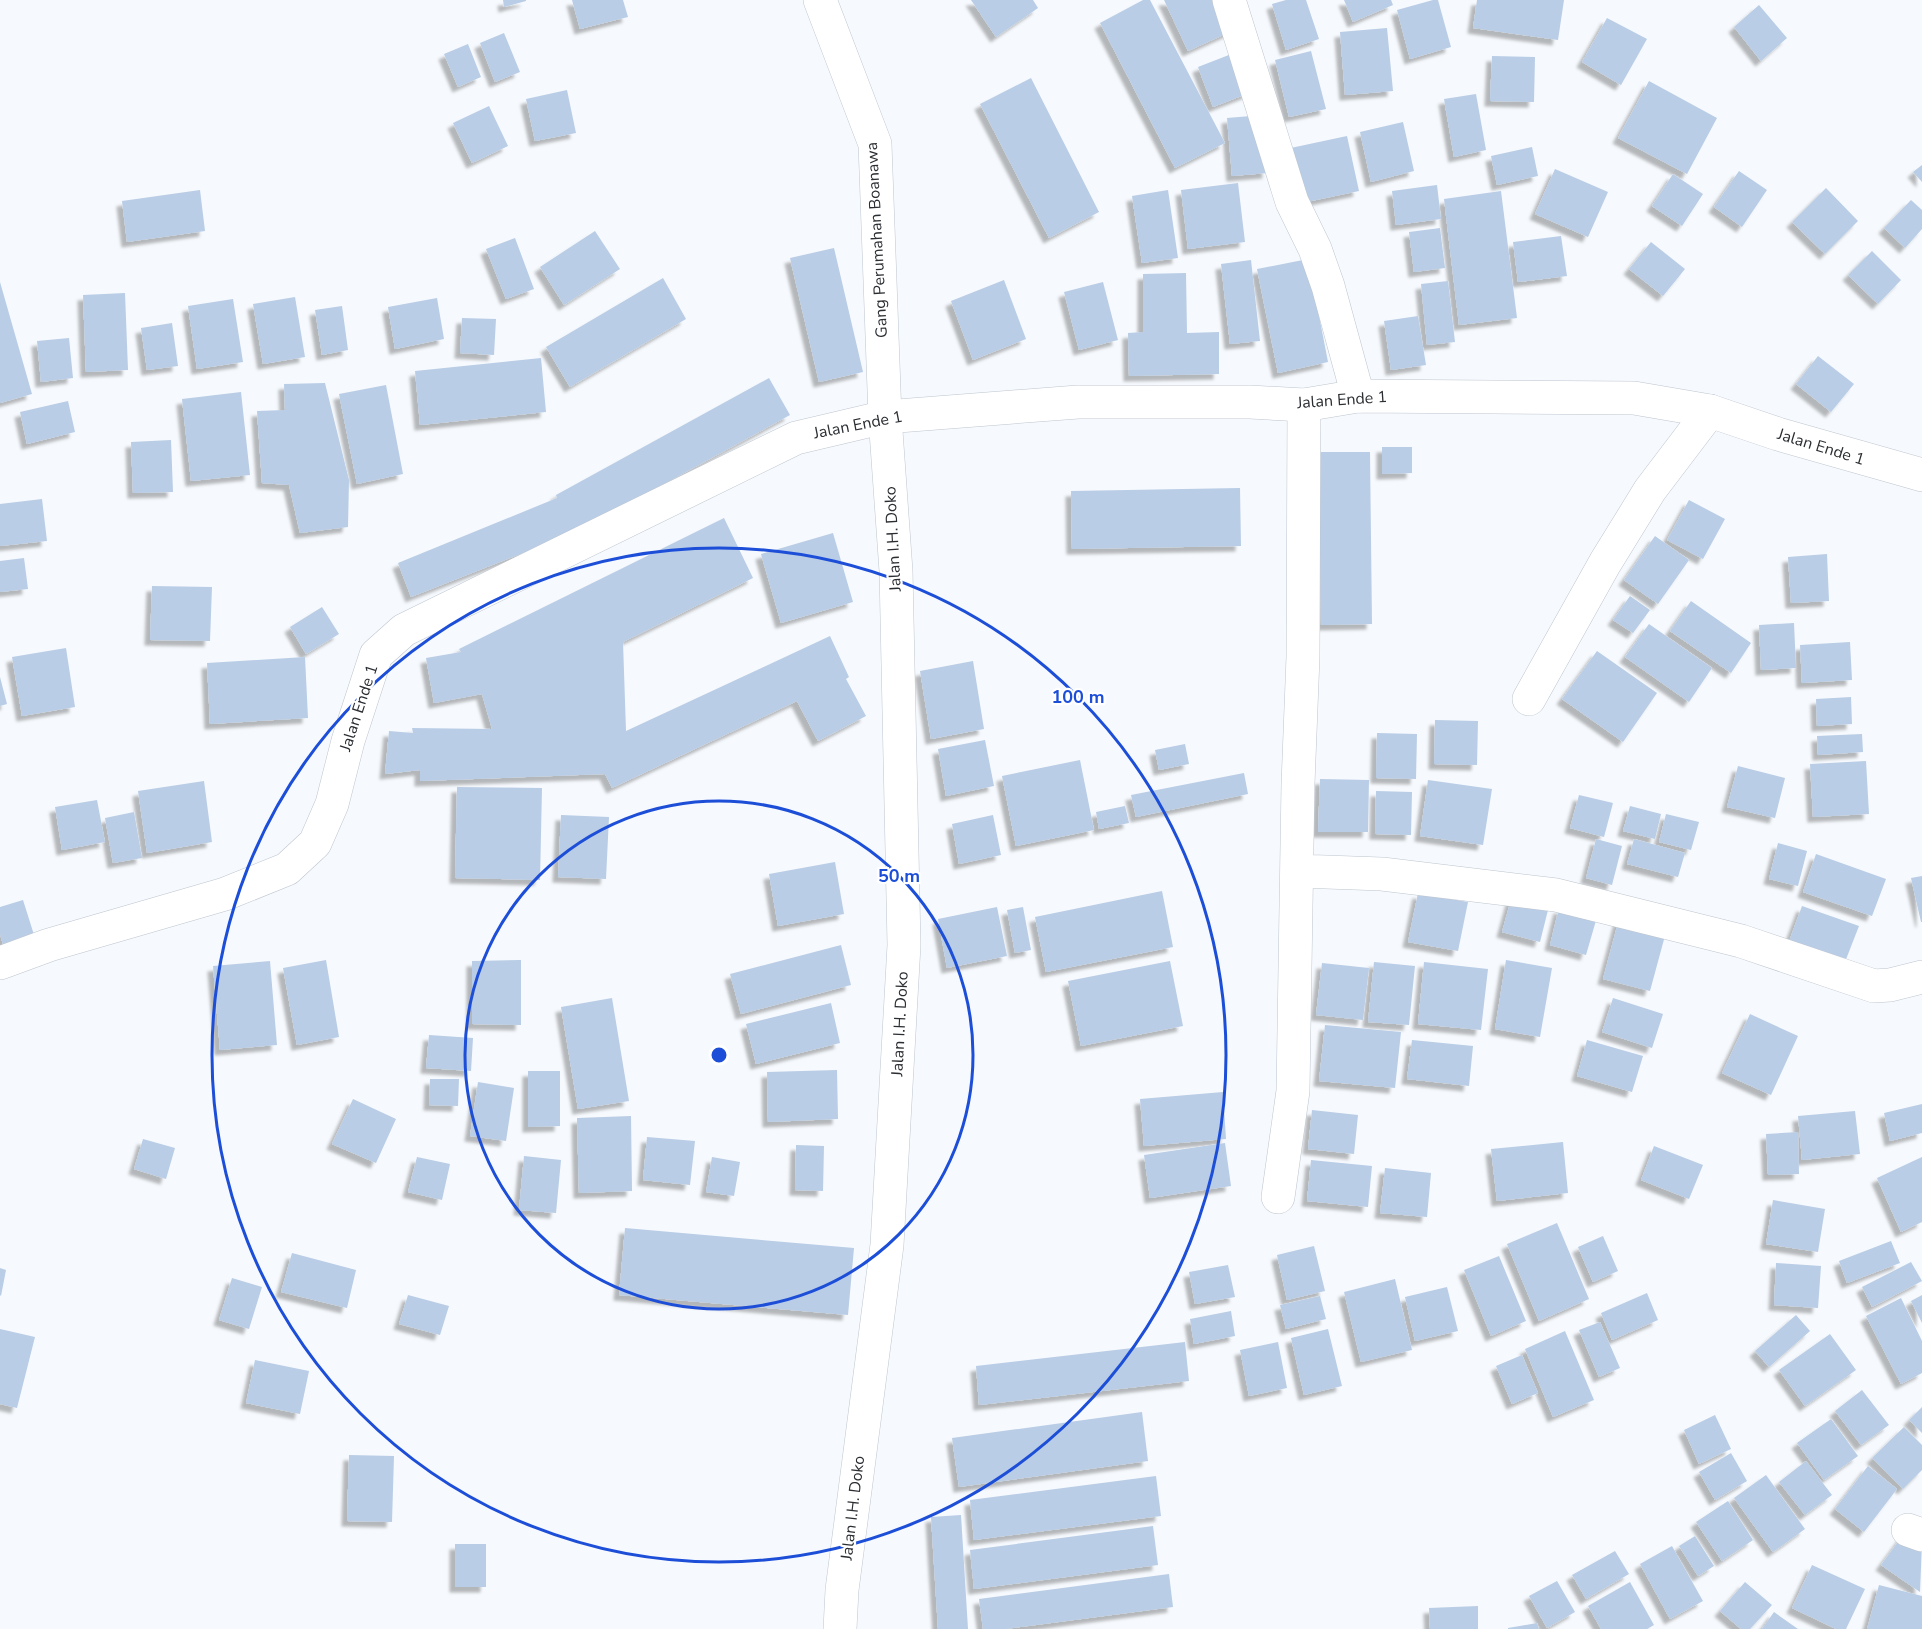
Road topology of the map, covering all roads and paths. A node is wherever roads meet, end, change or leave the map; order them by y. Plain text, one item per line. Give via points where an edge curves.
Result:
1 (820, 0) edge
2 (1229, 0) edge
3 (1358, 396) junction
4 (1304, 405) junction
5 (1710, 411) junction
6 (885, 417) junction
7 (1922, 475) edge
8 (1529, 699) dead end
9 (1298, 871) junction
10 (0, 963) edge
11 (1922, 977) edge
12 (1278, 1197) dead end
13 (840, 1629) edge

1 - 6 street, Gang Perumahan Boanawa via 875,144
2 - 3 street via 1292,202 1328,286
3 - 4 street, Jalan Ende 1
3 - 5 street, Jalan Ende 1 via 1634,398
4 - 6 street, Jalan Ende 1 via 1078,402
4 - 9 street
5 - 7 street, Jalan Ende 1
5 - 8 street via 1645,499 1605,562
6 - 10 street, Jalan Ende 1 via 796,438 404,630 376,655 332,804 315,843 287,869 225,894
6 - 13 street, Jalan I.H. Doko via 896,571 904,945 887,1245
9 - 11 street via 1382,874 1556,895 1741,941 1874,986
9 - 12 street via 1293,1091

